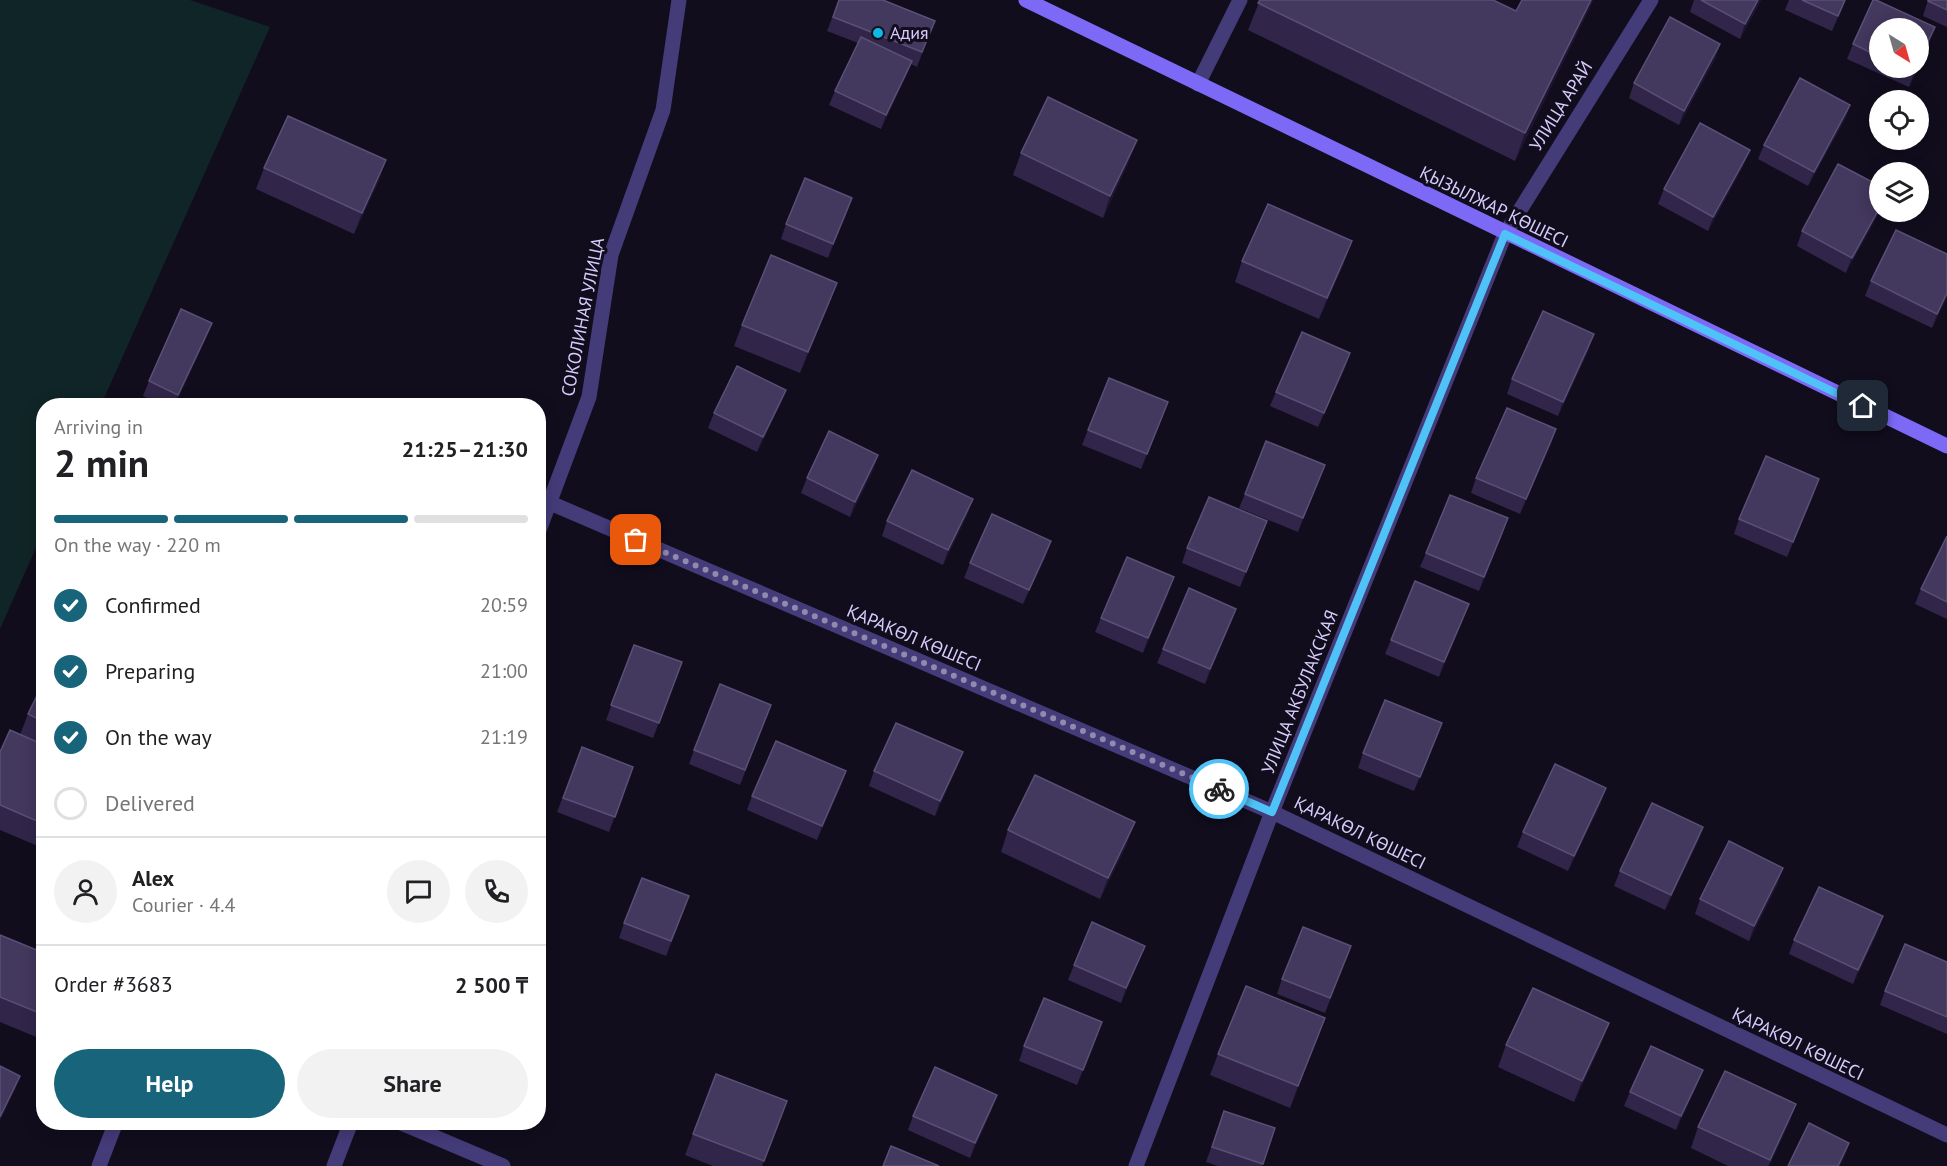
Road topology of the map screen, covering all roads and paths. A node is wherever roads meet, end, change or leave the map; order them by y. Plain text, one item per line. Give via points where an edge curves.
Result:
1 (679, 0) edge
2 (1026, 0) edge
3 (1240, 0) edge
4 (1651, 0) edge
5 (1198, 84) junction
6 (1505, 234) junction
7 (1947, 446) edge
8 (548, 502) junction
9 (546, 508) edge
10 (1272, 812) junction
11 (113, 1130) edge
12 (348, 1130) edge
13 (418, 1130) edge
14 (1947, 1135) edge
15 (99, 1166) edge
16 (334, 1166) edge
17 (503, 1166) edge
18 (1136, 1166) edge

1 - 8 street, СОКОЛИНАЯ УЛИЦА via 663,110 611,255 589,397
2 - 5 street, ҚЫЗЫЛЖАР КӨШЕСІ
3 - 5 street
4 - 6 street, УЛИЦА АРАЙ
5 - 6 street, ҚЫЗЫЛЖАР КӨШЕСІ
6 - 7 street, ҚЫЗЫЛЖАР КӨШЕСІ
6 - 10 street, УЛИЦА АКБУЛАКСКАЯ
8 - 9 street, СОКОЛИНАЯ УЛИЦА
8 - 10 street, ҚАРАКӨЛ КӨШЕСІ
10 - 14 street, ҚАРАКӨЛ КӨШЕСІ
10 - 18 street, УЛИЦА АКБУЛАКСКАЯ
11 - 15 street
12 - 16 street
13 - 17 street

